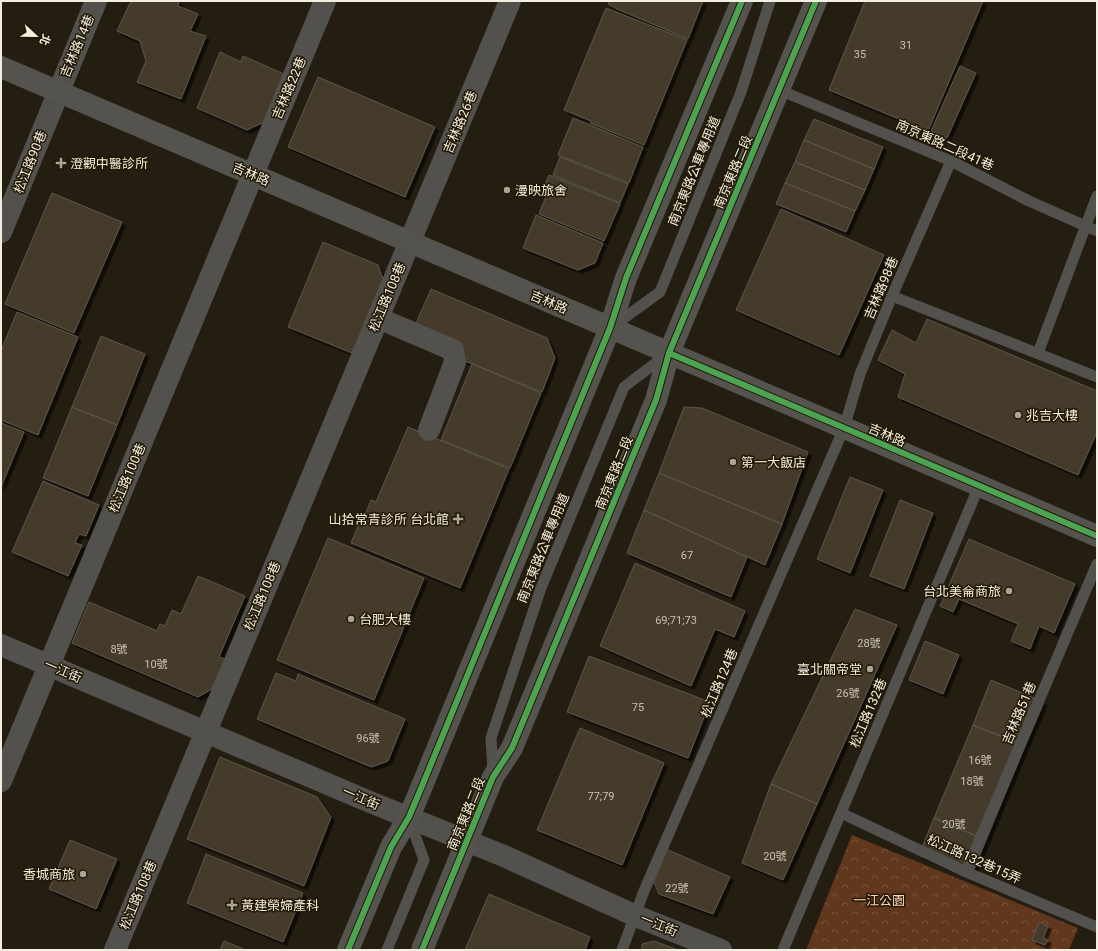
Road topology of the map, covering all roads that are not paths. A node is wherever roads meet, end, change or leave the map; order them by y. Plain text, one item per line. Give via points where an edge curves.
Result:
1 (96, 1) edge
2 (325, 1) edge
3 (510, 1) edge
4 (742, 1) edge
5 (770, 1) edge
6 (816, 1) edge
7 (1, 67) edge
8 (779, 90) junction
9 (58, 92) junction
10 (951, 161) junction
11 (252, 175) junction
12 (1097, 196) edge
13 (1085, 226) junction
14 (1097, 231) edge
15 (1, 232) edge
16 (409, 242) junction
17 (892, 296) junction
18 (378, 318) junction
19 (610, 328) junction
20 (669, 353) junction
21 (1038, 353) junction
22 (1097, 377) edge
23 (844, 428) junction
24 (429, 430) dead end
25 (979, 486) junction
26 (1097, 536) edge
27 (1097, 564) edge
28 (1, 645) edge
29 (49, 665) junction
30 (206, 732) junction
31 (493, 777) junction
32 (1, 781) edge
33 (841, 813) junction
34 (409, 817) junction
35 (467, 841) junction
36 (966, 872) junction
37 (636, 916) junction
38 (1097, 927) edge
39 (115, 950) edge
40 (348, 950) edge
41 (387, 950) edge
42 (422, 950) edge
43 (622, 950) edge
44 (721, 950) edge
45 (783, 950) edge

1 - 9 street, 吉林路14巷
2 - 11 street, 吉林路22巷
3 - 16 street, 吉林路26巷
4 - 19 main road via 626,278
5 - 19 lane, 南京東路公車專用道 via 742,92 660,292
6 - 8 main road, 南京東路二段
7 - 9 main road, 吉林路
8 - 10 lane, 南京東路二段41巷
8 - 20 main road, 南京東路二段
9 - 11 main road, 吉林路
9 - 15 street, 松江路90巷
10 - 13 lane, 南京東路二段41巷
10 - 17 lane, 吉林路98巷
11 - 16 main road, 吉林路
11 - 29 street, 松江路100巷
12 - 13 lane
13 - 14 lane, 南京東路二段41巷
13 - 21 lane
16 - 18 street, 松江路108巷
16 - 19 main road, 吉林路
17 - 21 lane
17 - 23 lane, 吉林路98巷 via 860,374
18 - 24 street via 454,350 455,362
18 - 30 street, 松江路108巷
19 - 20 main road, 吉林路
19 - 34 main road
20 - 23 main road, 吉林路
20 - 31 main road, 南京東路二段 via 656,400 512,748
20 - 31 lane, 南京東路公車專用道 via 624,387 621,394 541,588 491,738
21 - 22 lane
23 - 25 main road, 吉林路
23 - 37 lane, 松江路124巷
25 - 26 main road, 吉林路
25 - 33 lane, 松江路132巷
27 - 36 lane, 吉林路51巷
28 - 29 street, 一江街
29 - 30 street, 一江街
29 - 32 street, 松江路100巷
30 - 34 street, 一江街
30 - 39 street, 松江路108巷
31 - 35 main road, 南京東路二段
33 - 36 lane, 松江路132巷15弄
33 - 45 lane, 松江路132巷
34 - 35 street, 一江街
34 - 40 main road via 391,847
34 - 41 lane via 424,860
35 - 37 street, 一江街
35 - 42 main road, 南京東路二段
36 - 38 lane, 松江路132巷15弄
37 - 43 lane, 松江路124巷
37 - 44 street, 一江街

